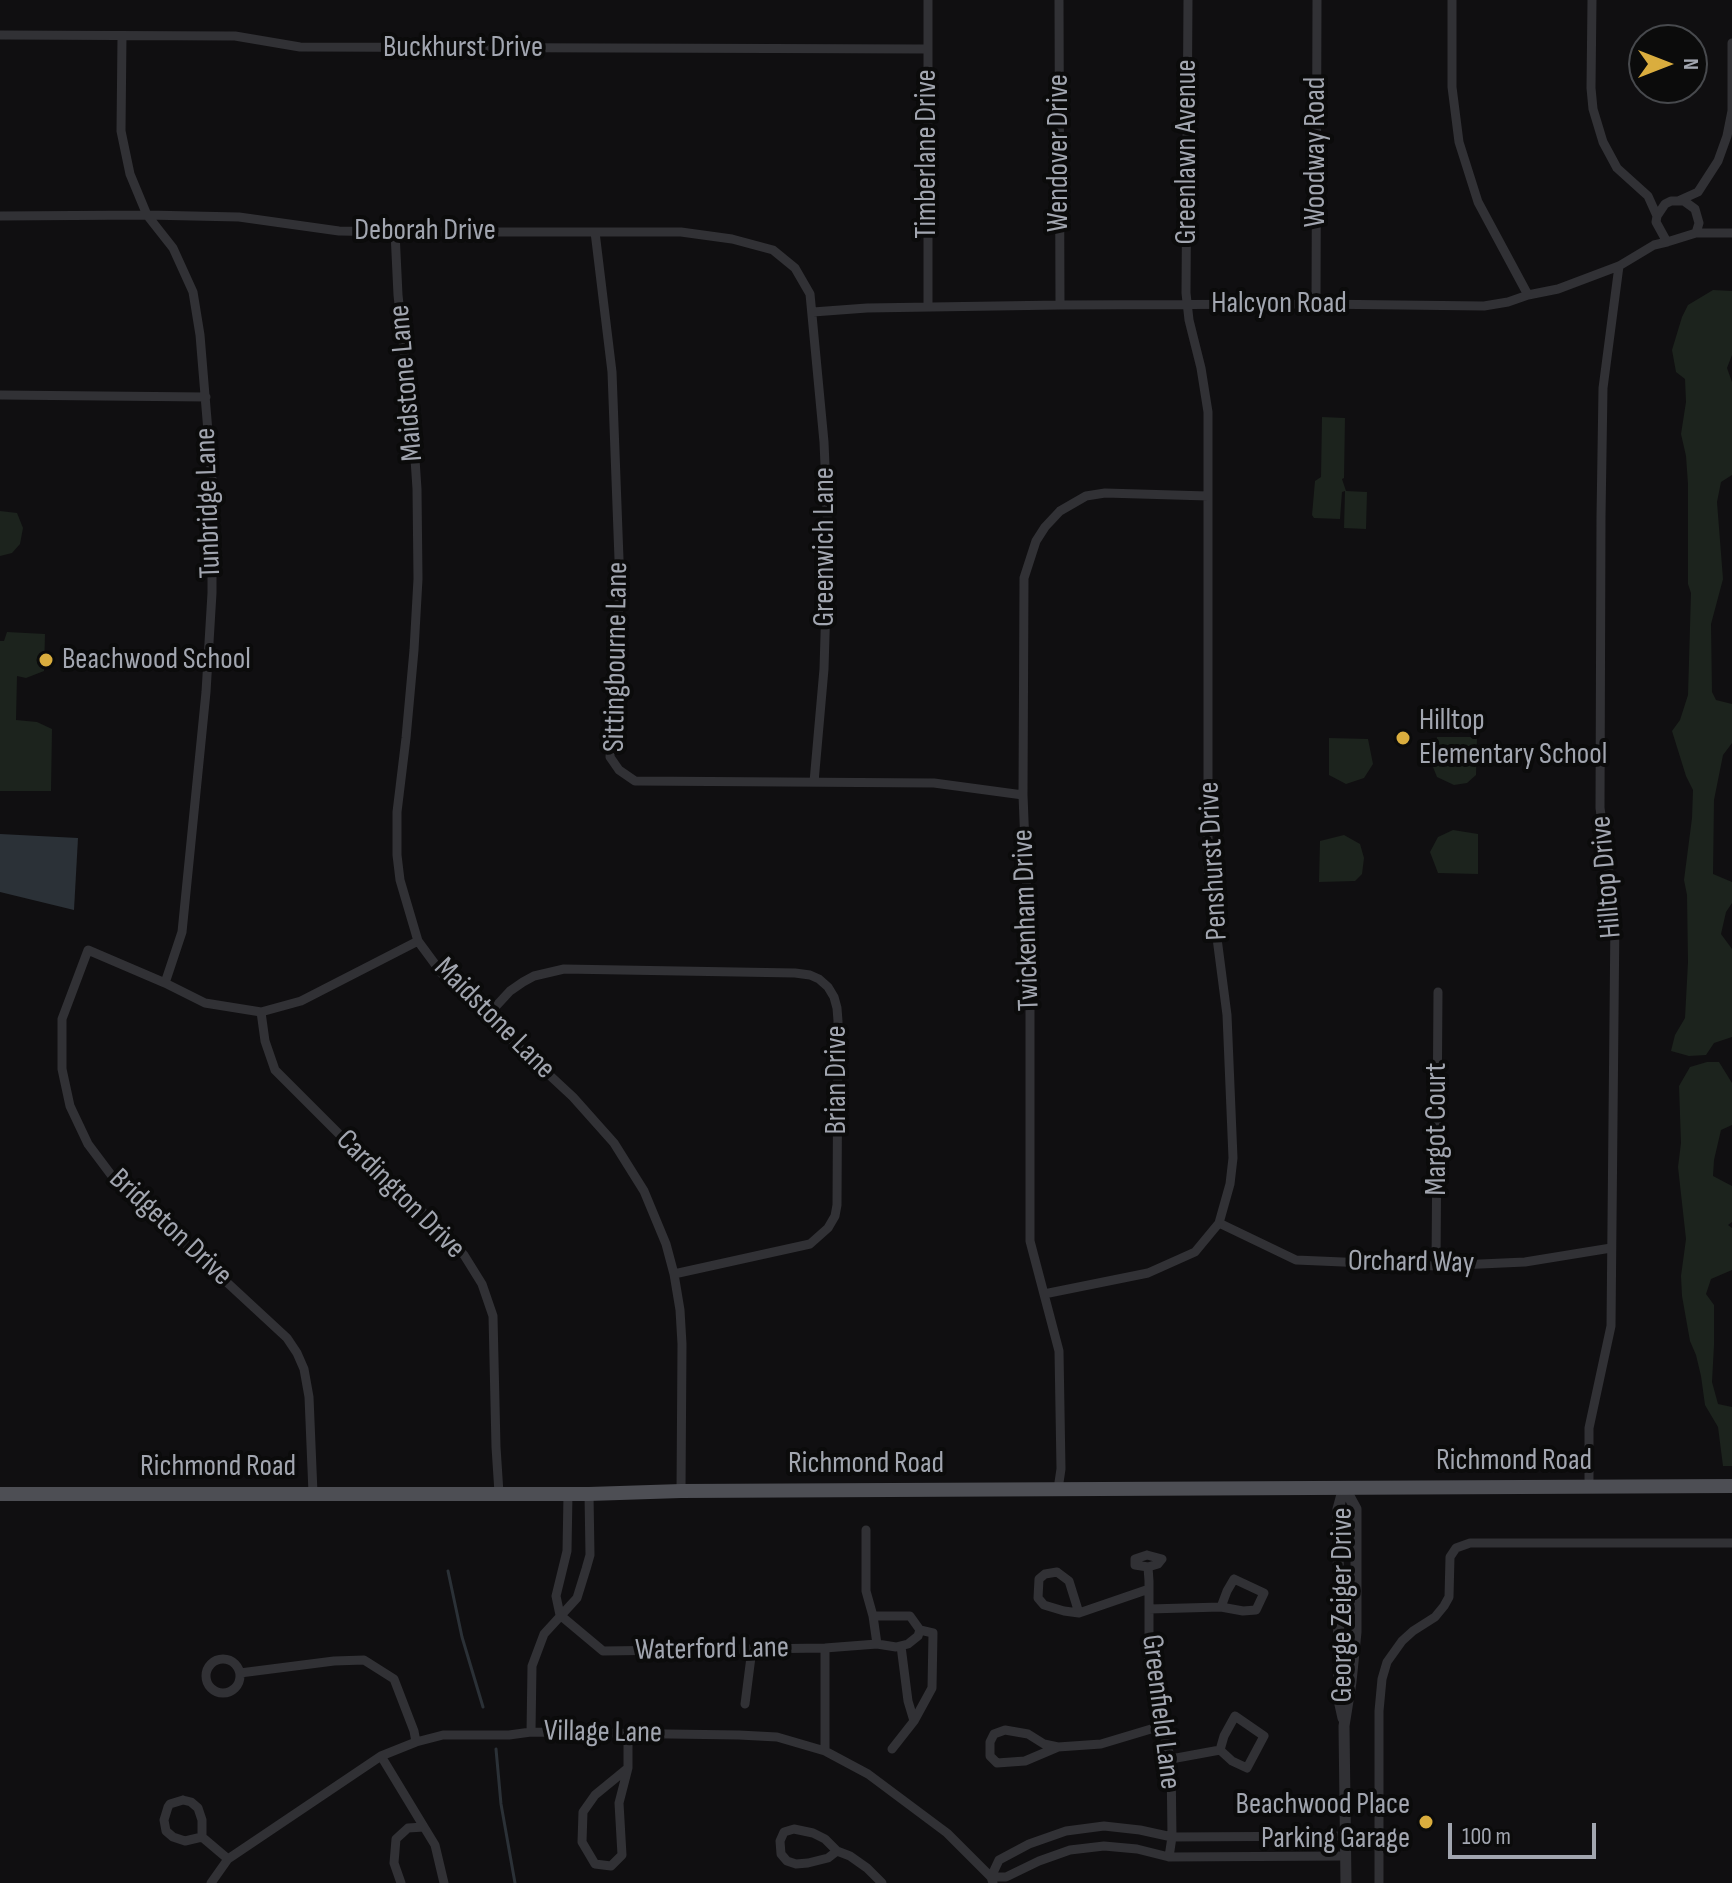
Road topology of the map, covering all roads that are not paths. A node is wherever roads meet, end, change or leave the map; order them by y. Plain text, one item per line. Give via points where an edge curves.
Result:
1 (928, 0) edge
2 (1059, 0) edge
3 (1188, 0) edge
4 (1317, 0) edge
5 (1452, 0) edge
6 (1592, 0) edge
7 (0, 35) edge
8 (122, 36) junction
9 (1732, 43) edge
10 (927, 49) junction
11 (1698, 192) junction
12 (1648, 196) junction
13 (1674, 201) junction
14 (147, 215) junction
15 (0, 216) edge
16 (1657, 216) junction
17 (1698, 216) junction
18 (395, 232) junction
19 (595, 232) junction
20 (1696, 233) junction
21 (1732, 233) edge
22 (1667, 242) junction
23 (1619, 266) junction
24 (1528, 295) junction
25 (1188, 304) junction
26 (1316, 304) junction
27 (1060, 305) junction
28 (928, 307) junction
29 (813, 312) junction
30 (0, 395) edge
31 (206, 397) junction
32 (1208, 496) junction
33 (814, 782) junction
34 (1023, 795) junction
35 (418, 941) junction
36 (165, 983) junction
37 (1438, 992) dead end
38 (261, 1012) junction
39 (486, 1017) junction
40 (1219, 1223) junction
41 (1611, 1248) junction
42 (1436, 1266) junction
43 (674, 1274) junction
44 (1044, 1294) junction
45 (1732, 1486) edge
46 (1344, 1487) junction
47 (1589, 1487) junction
48 (1058, 1489) junction
49 (681, 1491) junction
50 (313, 1493) junction
51 (499, 1493) junction
52 (0, 1494) edge
53 (568, 1494) junction
54 (589, 1494) junction
55 (866, 1530) dead end
56 (1732, 1543) edge
57 (1148, 1567) dead end
58 (1149, 1589) junction
59 (1221, 1607) junction
60 (1149, 1609) junction
61 (1079, 1613) junction
62 (560, 1615) junction
63 (873, 1616) junction
64 (920, 1630) junction
65 (877, 1644) junction
66 (901, 1646) junction
67 (825, 1648) junction
68 (752, 1649) junction
69 (240, 1673) dead end
70 (745, 1704) dead end
71 (914, 1721) junction
72 (1161, 1726) junction
73 (1344, 1726) junction
74 (531, 1732) junction
75 (628, 1734) junction
76 (416, 1742) junction
77 (1058, 1747) junction
78 (892, 1749) dead end
79 (1220, 1750) junction
80 (825, 1751) junction
81 (381, 1756) junction
82 (1171, 1759) junction
83 (628, 1768) junction
84 (424, 1827) junction
85 (1346, 1836) junction
86 (202, 1837) junction
87 (1172, 1837) junction
88 (837, 1851) junction
89 (1346, 1856) junction
90 (1169, 1857) junction
91 (228, 1859) junction
92 (992, 1880) edge
93 (211, 1883) edge
94 (401, 1883) edge
95 (444, 1883) edge
96 (882, 1883) edge
97 (981, 1883) edge
98 (1346, 1883) edge
99 (1379, 1883) edge

1 - 10 street, Timberlane Drive
2 - 27 street, Wendover Drive
3 - 25 street, Greenlawn Avenue
4 - 26 street, Woodway Road
5 - 24 street via 1452,87 1459,142 1478,202
6 - 12 street via 1593,109 1617,168
7 - 8 street, Buckhurst Drive
8 - 10 street, Buckhurst Drive via 235,36 300,47
8 - 14 street, Tunbridge Lane via 121,131 130,174
9 - 11 street via 1727,136
10 - 28 street, Timberlane Drive
11 - 13 street
11 - 17 street
12 - 13 street
12 - 16 street
13 - 16 street
13 - 17 street via 1690,204
14 - 15 street, Deborah Drive
14 - 18 street, Deborah Drive via 239,217 339,231
14 - 31 street, Tunbridge Lane via 173,248 193,292
16 - 22 street
17 - 20 street
18 - 19 street, Deborah Drive
18 - 35 street, Maidstone Lane via 414,444 418,579 397,855
19 - 29 street, Deborah Drive via 681,232 760,245 795,268 810,294
19 - 33 street, Sittingbourne Lane via 612,372 620,586 610,757 635,781
20 - 21 street, Halcyon Road
20 - 22 street, Halcyon Road
22 - 23 street, Halcyon Road
23 - 24 street, Halcyon Road
23 - 41 street, Hilltop Drive via 1603,388 1601,517 1600,808 1615,914
24 - 26 street, Halcyon Road via 1484,306
25 - 26 street, Halcyon Road
25 - 27 street, Halcyon Road
25 - 32 street, Penshurst Drive via 1208,412
27 - 28 street, Halcyon Road
28 - 29 street, Halcyon Road
29 - 33 street, Greenwich Lane via 828,535
30 - 31 street
31 - 36 street, Tunbridge Lane via 212,480 208,664 182,932
32 - 34 street, Twickenham Drive via 1086,496 1060,511 1036,541 1024,578
32 - 40 street, Penshurst Drive via 1208,869 1227,1015 1233,1158
33 - 34 street, Sittingbourne Lane via 934,783
34 - 44 street, Twickenham Drive via 1030,971 1030,1241
35 - 38 street via 301,1001
35 - 39 street, Maidstone Lane via 446,979
36 - 38 street via 205,1003
36 - 50 street, Bridgeton Drive via 88,950 62,1019 62,1069 70,1106 88,1144 112,1176 297,1353 309,1397
37 - 42 street, Margot Court
38 - 51 street, Cardington Drive via 275,1070 427,1216 464,1255 482,1284 493,1316
39 - 43 street, Maidstone Lane via 573,1097 614,1143 644,1191
39 - 43 street, Brian Drive via 523,982 564,969 795,973 810,975 828,987 838,1021 835,1216 810,1244
40 - 42 street, Orchard Way via 1296,1260
40 - 44 street, Penshurst Drive via 1195,1252 1148,1273
41 - 42 street, Orchard Way via 1525,1262
41 - 47 street, Hilltop Drive via 1611,1326 1589,1428
43 - 49 street, Maidstone Lane via 682,1344
44 - 48 street, Twickenham Drive via 1059,1351
45 - 47 main road, Richmond Road
46 - 47 main road, Richmond Road
46 - 48 main road, Richmond Road
46 - 73 street, George Zeiger Drive via 1338,1509 1339,1700
46 - 73 street, George Zeiger Drive via 1356,1509 1356,1604
48 - 49 main road, Richmond Road
49 - 54 main road, Richmond Road
50 - 51 main road, Richmond Road
50 - 52 main road, Richmond Road
51 - 53 main road, Richmond Road
53 - 54 main road, Richmond Road
53 - 62 street via 567,1551 556,1596
54 - 62 street via 590,1555 577,1598
55 - 63 street via 866,1591
56 - 99 street via 1470,1543 1456,1548 1450,1557 1444,1606 1402,1641 1382,1679
57 - 58 street, Greenfield Lane
58 - 60 street, Greenfield Lane
58 - 61 street
59 - 59 street via 1256,1610 1264,1593 1234,1579
59 - 60 street
60 - 72 street, Greenfield Lane via 1149,1663
61 - 61 street via 1044,1605 1038,1598 1039,1579 1061,1574 1069,1581
62 - 68 street, Waterford Lane via 603,1651
62 - 74 street via 544,1634 532,1666
63 - 64 street via 910,1616
63 - 65 street
64 - 66 street
64 - 71 street via 933,1633 932,1688
65 - 66 street, Waterford Lane
65 - 67 street, Waterford Lane
66 - 71 street
67 - 68 street, Waterford Lane
67 - 80 street
68 - 70 street
69 - 76 street via 364,1660 394,1679
71 - 78 street
72 - 77 street via 1101,1744
72 - 82 street, Greenfield Lane
73 - 85 street, George Zeiger Drive
74 - 75 street, Village Lane
74 - 76 street, Village Lane via 443,1735
75 - 80 street, Village Lane via 777,1737
75 - 83 street
76 - 81 street, Village Lane
77 - 77 street via 1025,1761 997,1763 990,1756 994,1734 1005,1730
79 - 79 street via 1247,1768 1264,1736 1235,1716
79 - 82 street
80 - 92 street, Village Lane via 868,1774 947,1833
81 - 84 street
81 - 91 street, Village Lane
82 - 87 street, Greenfield Lane
83 - 83 street via 583,1812 582,1842 595,1864 611,1866 622,1855 619,1803
84 - 94 street via 408,1828 396,1839 394,1863
84 - 95 street via 435,1845
85 - 87 street
85 - 89 street, George Zeiger Drive
86 - 86 street via 198,1808 183,1800 170,1804 166,1831 185,1841
86 - 91 street
87 - 90 street, Greenfield Lane
87 - 92 street via 1104,1826 1066,1831 999,1860
88 - 88 street via 825,1839 794,1829 784,1832 780,1841 781,1854 796,1864
88 - 96 street
89 - 90 street
89 - 98 street, George Zeiger Drive
90 - 92 street via 1104,1846 1070,1850
91 - 93 street, Village Lane
92 - 97 street

